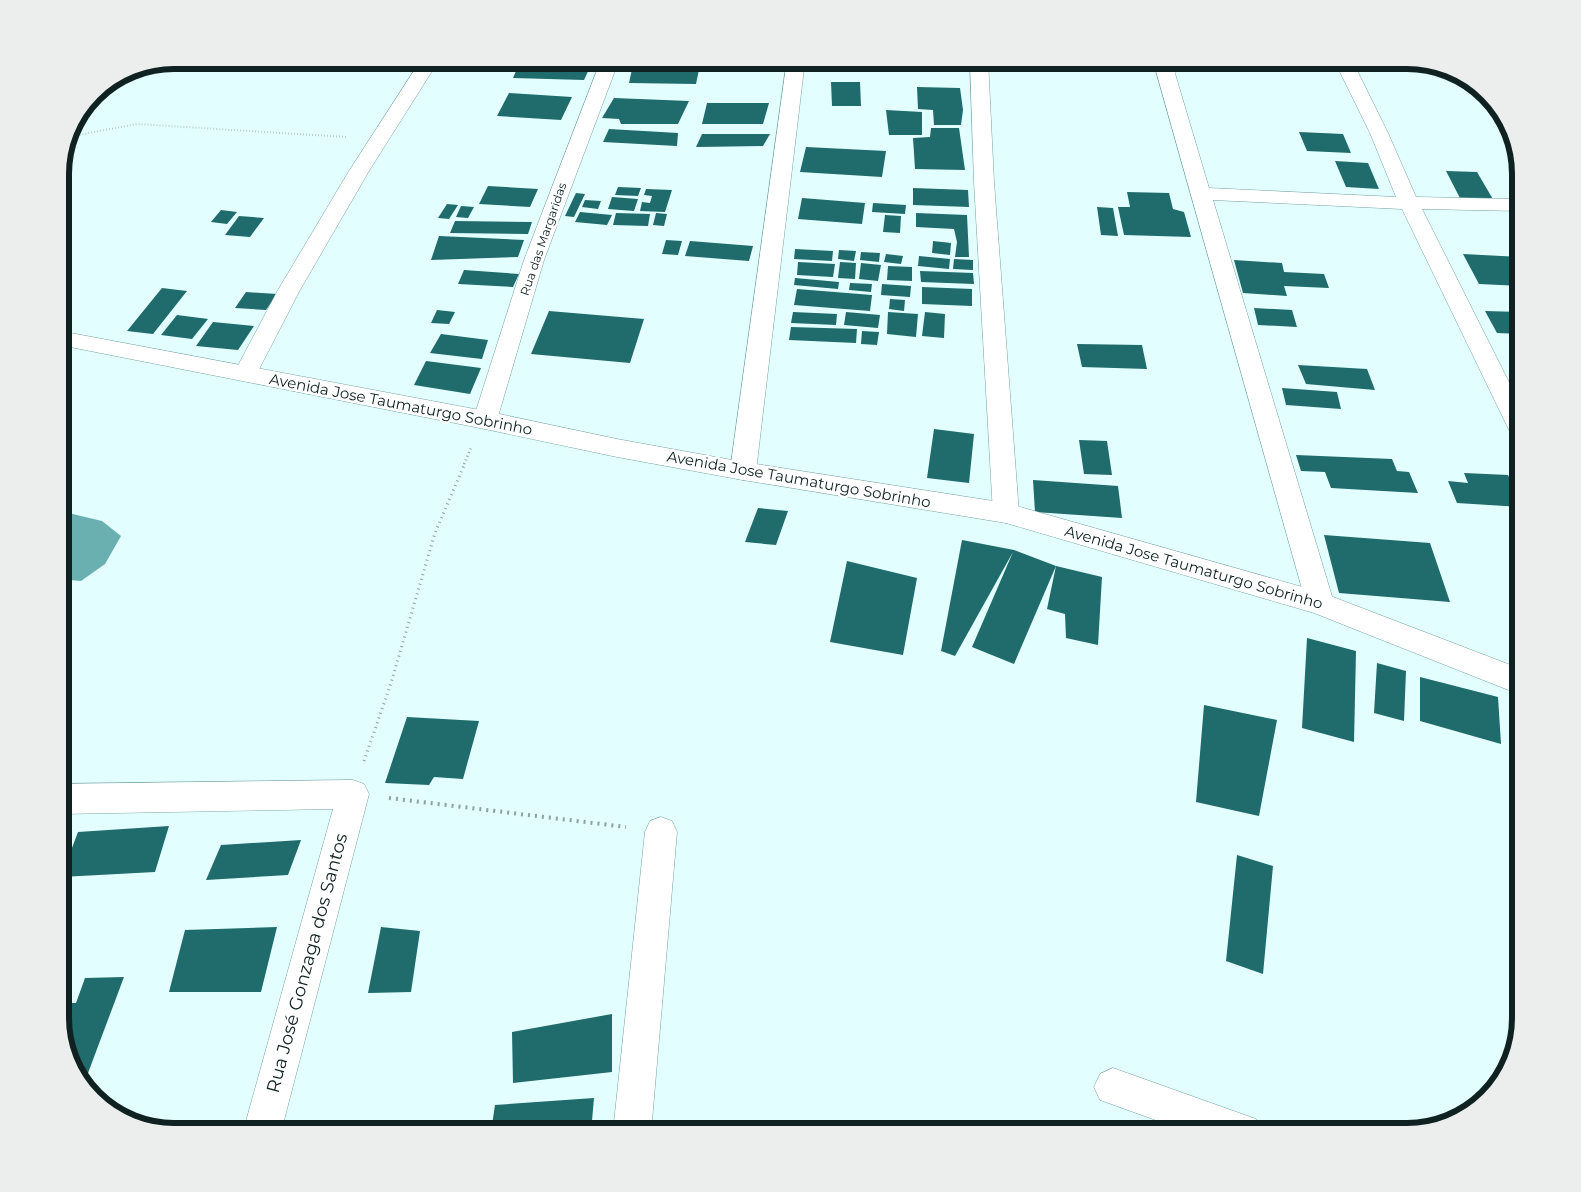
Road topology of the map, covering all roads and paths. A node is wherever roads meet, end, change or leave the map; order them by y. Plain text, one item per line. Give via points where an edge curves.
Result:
1 (424, 69) edge
2 (606, 69) edge
3 (795, 69) edge
4 (979, 69) edge
5 (1165, 69) edge
6 (1347, 69) edge
7 (76, 135) edge
8 (375, 144) junction
9 (1201, 194) junction
10 (1409, 203) junction
11 (1512, 205) edge
12 (69, 340) edge
13 (246, 374) junction
14 (1512, 412) edge
15 (485, 420) junction
16 (743, 471) junction
17 (1006, 513) junction
18 (1320, 603) junction
19 (1512, 678) edge
20 (353, 794) junction
21 (69, 806) edge
22 (661, 832) joint
23 (1113, 1087) dead end
24 (264, 1123) edge
25 (633, 1123) edge
26 (1217, 1123) edge

1 - 8 street
2 - 15 street, Rua das Margaridas via 534,260
3 - 16 street
4 - 17 street
5 - 9 street
6 - 10 street
7 - 8 path via 137,124 336,134
8 - 13 street via 289,290
9 - 10 street
9 - 18 street
10 - 11 street
10 - 14 street
12 - 13 street, Avenida Jose Taumaturgo Sobrinho
13 - 15 street, Avenida Jose Taumaturgo Sobrinho
15 - 16 street, Avenida Jose Taumaturgo Sobrinho
15 - 20 path via 434,534 391,683
16 - 17 street, Avenida Jose Taumaturgo Sobrinho
17 - 18 street, Avenida Jose Taumaturgo Sobrinho
18 - 19 street, Avenida Jose Taumaturgo Sobrinho
20 - 21 street
20 - 22 path
20 - 24 street, Rua José Gonzaga dos Santos
22 - 25 street
23 - 26 street

